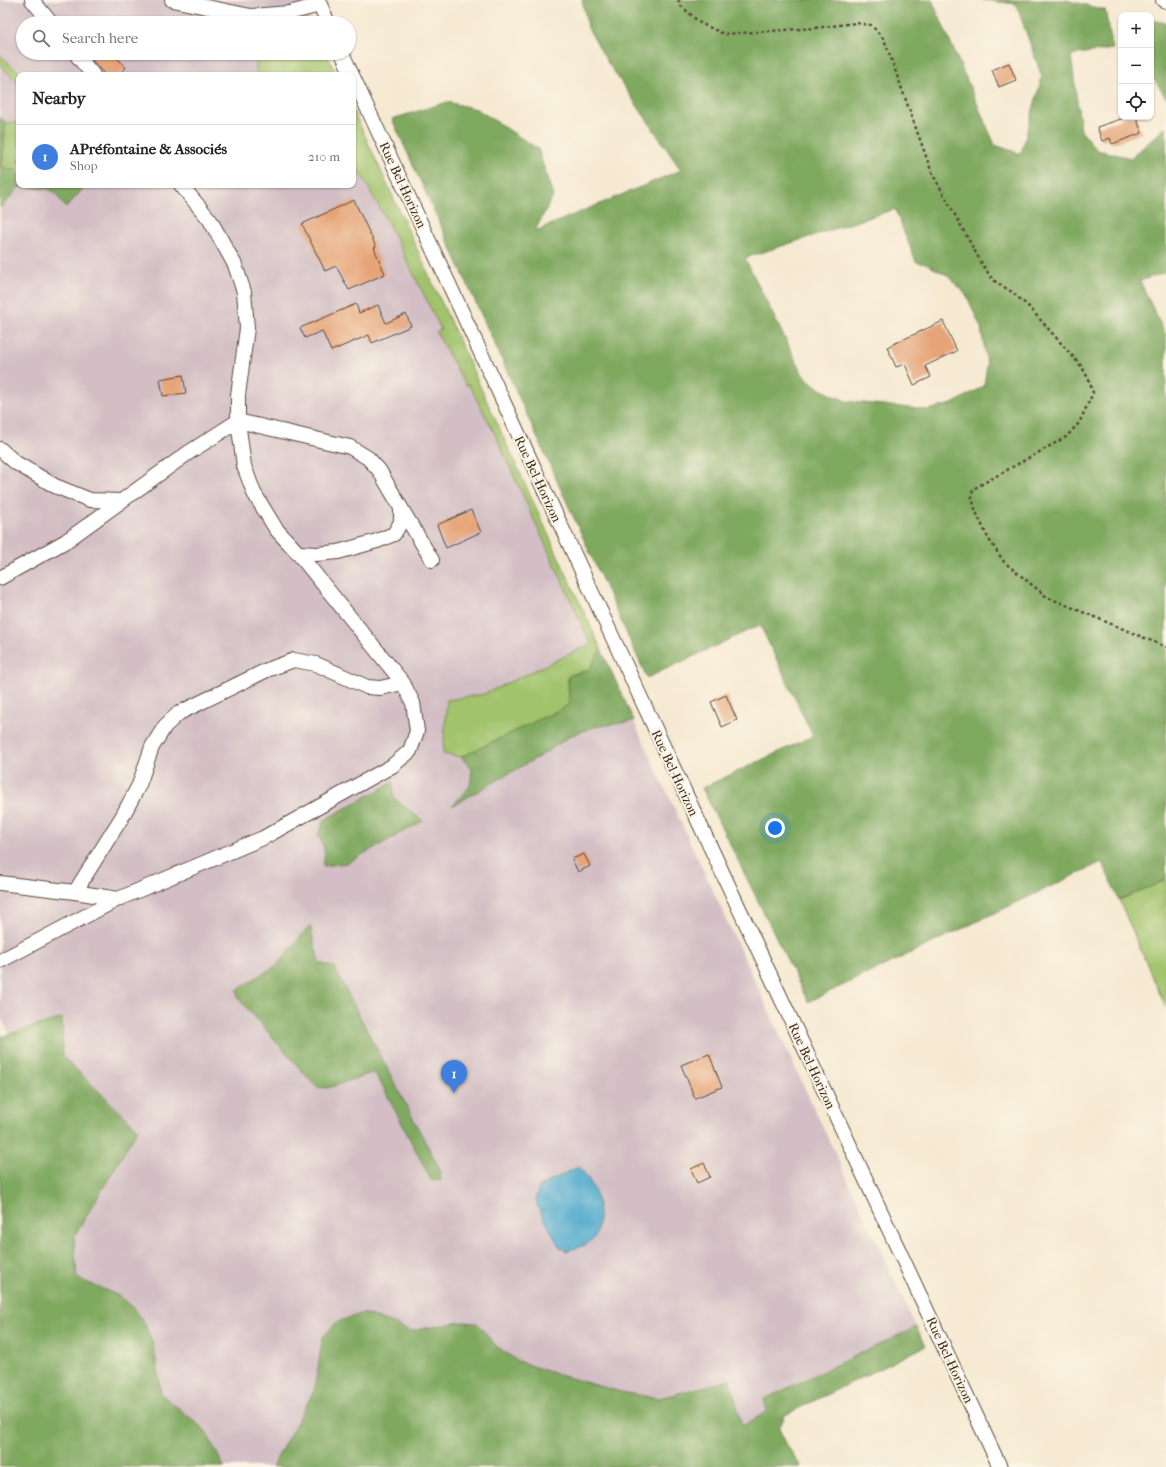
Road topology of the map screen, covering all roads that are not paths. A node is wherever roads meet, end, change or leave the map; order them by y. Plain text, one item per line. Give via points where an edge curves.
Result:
1 (32, 0) edge
2 (172, 0) edge
3 (1163, 0) edge
4 (1166, 1) edge
5 (319, 2) edge
6 (45, 16) edge
7 (325, 16) edge
8 (81, 60) edge
9 (345, 60) edge
10 (91, 72) edge
11 (351, 72) edge
12 (356, 82) edge
13 (183, 188) edge
14 (238, 421) junction
15 (0, 449) edge
16 (121, 501) junction
17 (401, 508) junction
18 (298, 553) junction
19 (432, 560) dead end
20 (0, 578) edge
21 (403, 683) junction
22 (0, 883) edge
23 (75, 892) junction
24 (118, 899) junction
25 (0, 961) edge
26 (1000, 1467) edge

1 - 6 street
2 - 5 street via 251,16 289,13
3 - 4 street
5 - 7 street
8 - 10 street
9 - 11 street, Rue Bel-Horizon
12 - 26 street, Rue Bel-Horizon
13 - 14 street via 210,220 235,265 244,292 247,328 238,395
14 - 16 street
14 - 17 street via 350,447 368,458 379,470
14 - 18 street via 244,466 254,493 276,529
15 - 16 street via 16,463 55,486 90,500
16 - 20 street via 66,542
17 - 18 street via 401,522 394,534 338,552
17 - 19 street
18 - 21 street
21 - 23 street via 380,688 367,687 316,664 294,660 267,670 179,713 165,726 152,747 139,785
21 - 24 street via 413,703 417,731 410,751 392,766 264,838
22 - 23 street
23 - 24 street
24 - 25 street

